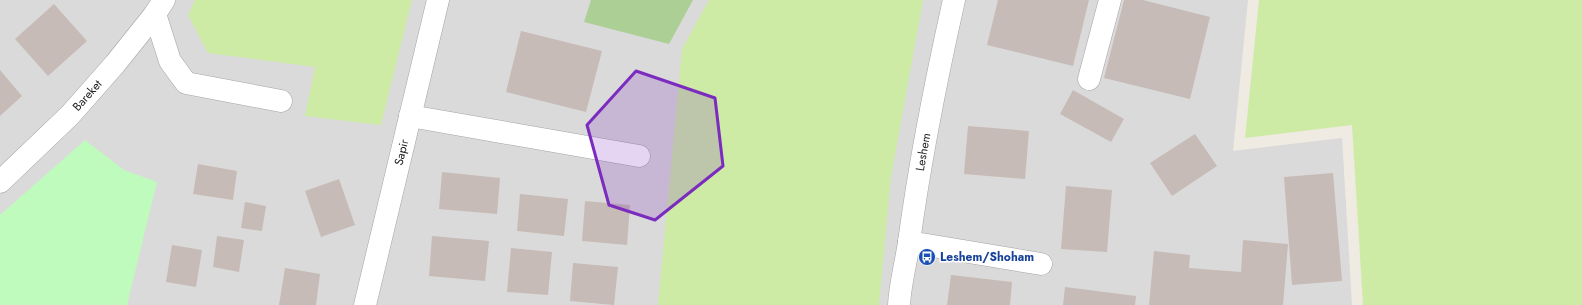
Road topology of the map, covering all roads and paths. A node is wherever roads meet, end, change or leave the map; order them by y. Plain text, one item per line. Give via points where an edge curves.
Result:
1 (438, 0) edge
2 (954, 0) edge
3 (1110, 0) edge
4 (159, 7) edge
5 (1089, 79) dead end
6 (281, 101) dead end
7 (410, 116) junction
8 (639, 156) dead end
9 (0, 182) edge
10 (909, 242) junction
11 (1041, 264) dead end
12 (365, 305) edge
13 (899, 305) edge

1 - 7 street, Sapir
2 - 10 street, Leshem via 933,94
3 - 5 street
4 - 6 street via 170,61 186,83
4 - 9 street, Bareket via 115,64 70,115
7 - 8 street
7 - 12 street, Sapir
10 - 11 street
10 - 13 street, Leshem

